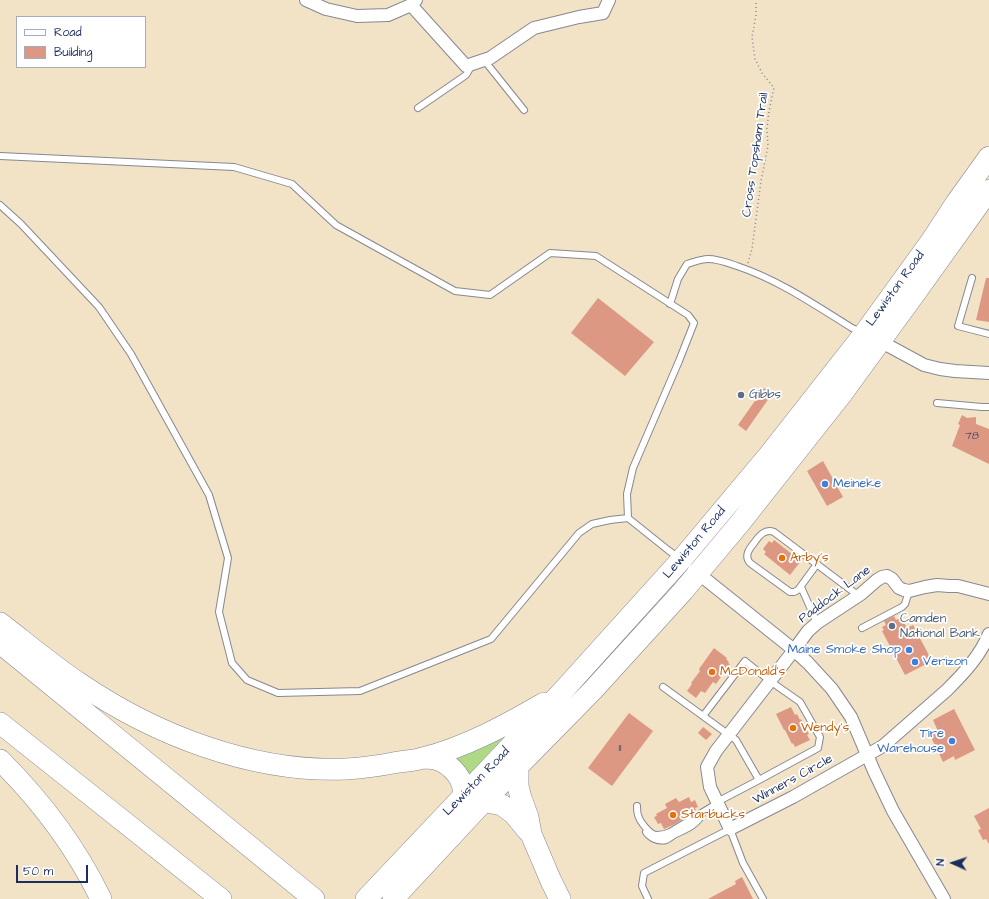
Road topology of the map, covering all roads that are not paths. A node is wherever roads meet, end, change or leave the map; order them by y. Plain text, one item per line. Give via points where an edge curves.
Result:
1 (306, 0) edge
2 (609, 0) edge
3 (414, 2) edge
4 (479, 62) junction
5 (418, 108) dead end
6 (524, 110) dead end
7 (0, 156) edge
8 (989, 157) edge
9 (989, 190) edge
10 (0, 205) edge
11 (972, 278) dead end
12 (670, 304) junction
13 (989, 334) edge
14 (872, 337) junction
15 (989, 373) edge
16 (937, 403) dead end
17 (989, 407) edge
18 (628, 518) junction
19 (682, 560) junction
20 (817, 564) junction
21 (698, 573) junction
22 (801, 587) junction
23 (909, 591) junction
24 (989, 594) edge
25 (859, 596) junction
26 (0, 623) edge
27 (817, 623) junction
28 (862, 628) dead end
29 (989, 634) edge
30 (0, 643) edge
31 (794, 650) junction
32 (770, 681) junction
33 (663, 687) dead end
34 (560, 694) junction
35 (703, 716) junction
36 (0, 723) edge
37 (728, 735) junction
38 (867, 755) junction
39 (422, 758) junction
40 (0, 760) edge
41 (518, 767) junction
42 (759, 780) junction
43 (463, 797) junction
44 (484, 801) junction
45 (717, 802) junction
46 (637, 806) dead end
47 (461, 825) junction
48 (730, 830) junction
49 (531, 834) junction
50 (101, 899) edge
51 (221, 899) edge
52 (314, 899) edge
53 (366, 899) edge
54 (393, 899) edge
55 (560, 899) edge
56 (648, 899) edge
57 (763, 899) edge
58 (944, 899) edge

1 - 3 street via 326,9 357,16 388,14
2 - 4 street via 603,13 579,16 534,28 490,58
3 - 4 street via 466,66
4 - 5 lane via 466,75
4 - 6 lane
7 - 12 lane via 234,167 292,184 336,225 455,291 490,295 550,253 596,256
8 - 14 highway, Lewiston Road via 956,203
9 - 14 highway, Lewiston Road
10 - 18 lane via 22,224 99,307 131,354 209,495 228,558 219,612 232,663 247,680 278,693 360,691 491,639 579,533 592,524
11 - 13 lane via 958,326
12 - 14 lane via 678,278 687,264 706,259 725,262 771,280
12 - 18 lane via 688,315 694,323 633,468 627,494
14 - 15 street via 924,365 955,372
14 - 19 highway, Lewiston Road
14 - 21 highway, Lewiston Road via 841,395
16 - 17 lane
18 - 19 lane
19 - 21 street
19 - 34 highway, Lewiston Road
20 - 22 lane
20 - 22 lane via 771,530 762,533 749,550 748,561 790,592
20 - 25 lane
21 - 31 street
21 - 41 highway, Lewiston Road via 594,690
22 - 27 lane
23 - 24 street via 937,585 958,586
23 - 25 street, Paddock Lane via 900,588 887,576 874,582
23 - 28 lane via 902,607
25 - 27 street, Paddock Lane
26 - 39 highway via 79,683 156,726 192,742 264,762 319,769 367,767
27 - 31 street, Paddock Lane
29 - 38 street, Winners Circle via 973,662 947,690 883,746
30 - 52 highway
31 - 32 street
31 - 38 street via 832,689 851,717
32 - 35 lane via 745,661
32 - 37 street
32 - 42 lane via 800,702 820,737 818,748
33 - 35 lane
34 - 39 highway via 490,732
34 - 43 highway, Lewiston Road
35 - 37 lane
36 - 51 highway
37 - 42 lane via 736,740
37 - 45 street via 707,767 710,787
38 - 48 street, Winners Circle
38 - 58 street via 893,811
39 - 43 highway via 441,761 451,768 461,782
40 - 50 highway via 61,832
41 - 44 highway, Lewiston Road
41 - 49 highway via 518,786
42 - 45 lane
43 - 44 highway
43 - 47 highway
43 - 53 highway, Lewiston Road
44 - 47 highway, Lewiston Road
44 - 49 highway via 502,805 510,810
45 - 46 lane via 703,813 665,834 657,835 644,826 638,817
45 - 48 street
47 - 54 highway, Lewiston Road
48 - 56 lane via 644,873 642,886
48 - 57 lane via 743,863
49 - 55 highway

